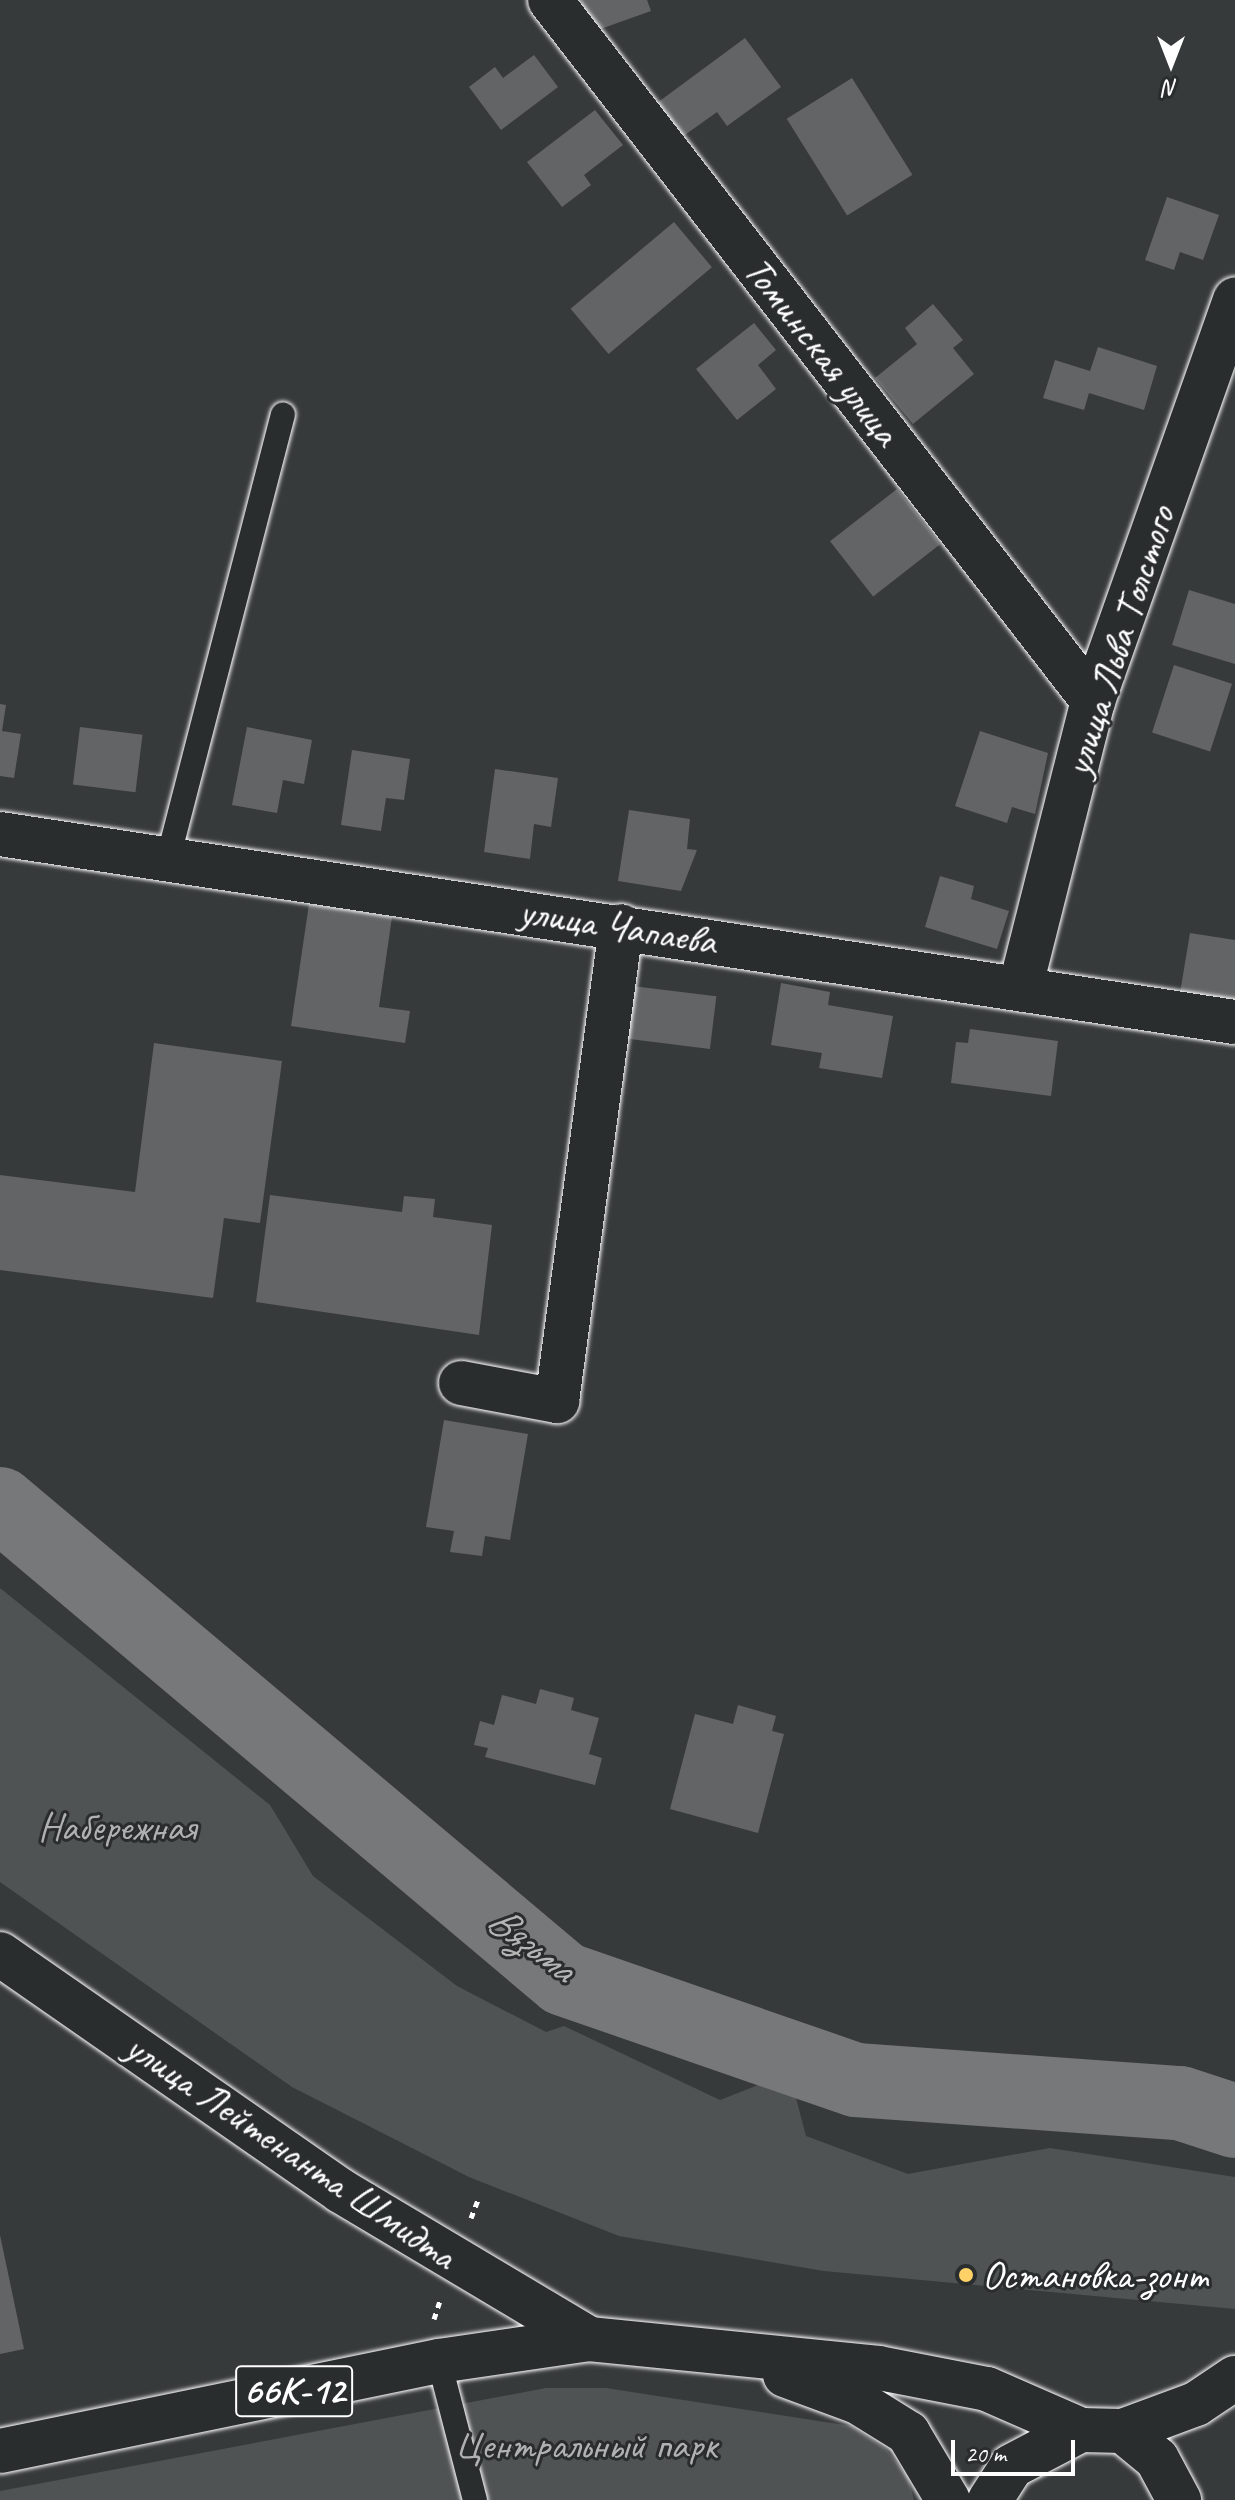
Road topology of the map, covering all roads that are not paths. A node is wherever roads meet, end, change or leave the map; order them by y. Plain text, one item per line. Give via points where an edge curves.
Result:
1 (550, 0) edge
2 (1235, 299) edge
3 (283, 414) dead end
4 (1093, 701) junction
5 (0, 834) edge
6 (169, 855) junction
7 (621, 926) junction
8 (1020, 989) junction
9 (1235, 1022) edge
10 (461, 1383) dead end
11 (0, 1954) edge
12 (589, 2339) junction
13 (435, 2345) junction
14 (722, 2352) junction
15 (1235, 2378) edge
16 (1102, 2431) junction
17 (0, 2451) edge
18 (475, 2500) edge
19 (948, 2500) edge
20 (990, 2500) edge
21 (1179, 2500) edge

1 - 4 street, Томинская улица
2 - 4 street, улица Льва Толстого
3 - 6 lane
4 - 8 street, улица Льва Толстого
5 - 6 street, улица Чапаева
6 - 7 street, улица Чапаева
7 - 8 street, улица Чапаева
7 - 10 street via 557,1401
8 - 9 street, улица Чапаева
11 - 12 street, улица Лейтенанта Шмидта via 341,2191
12 - 13 street, 66К-12
12 - 14 street, 66К-12
13 - 17 street, 66К-12
13 - 18 lane
14 - 16 street, 66К-12 via 879,2368 987,2389
14 - 19 street via 858,2402 908,2433
15 - 16 street via 1196,2404
16 - 20 street via 1012,2466
16 - 21 street, 66К-12 via 1157,2459

